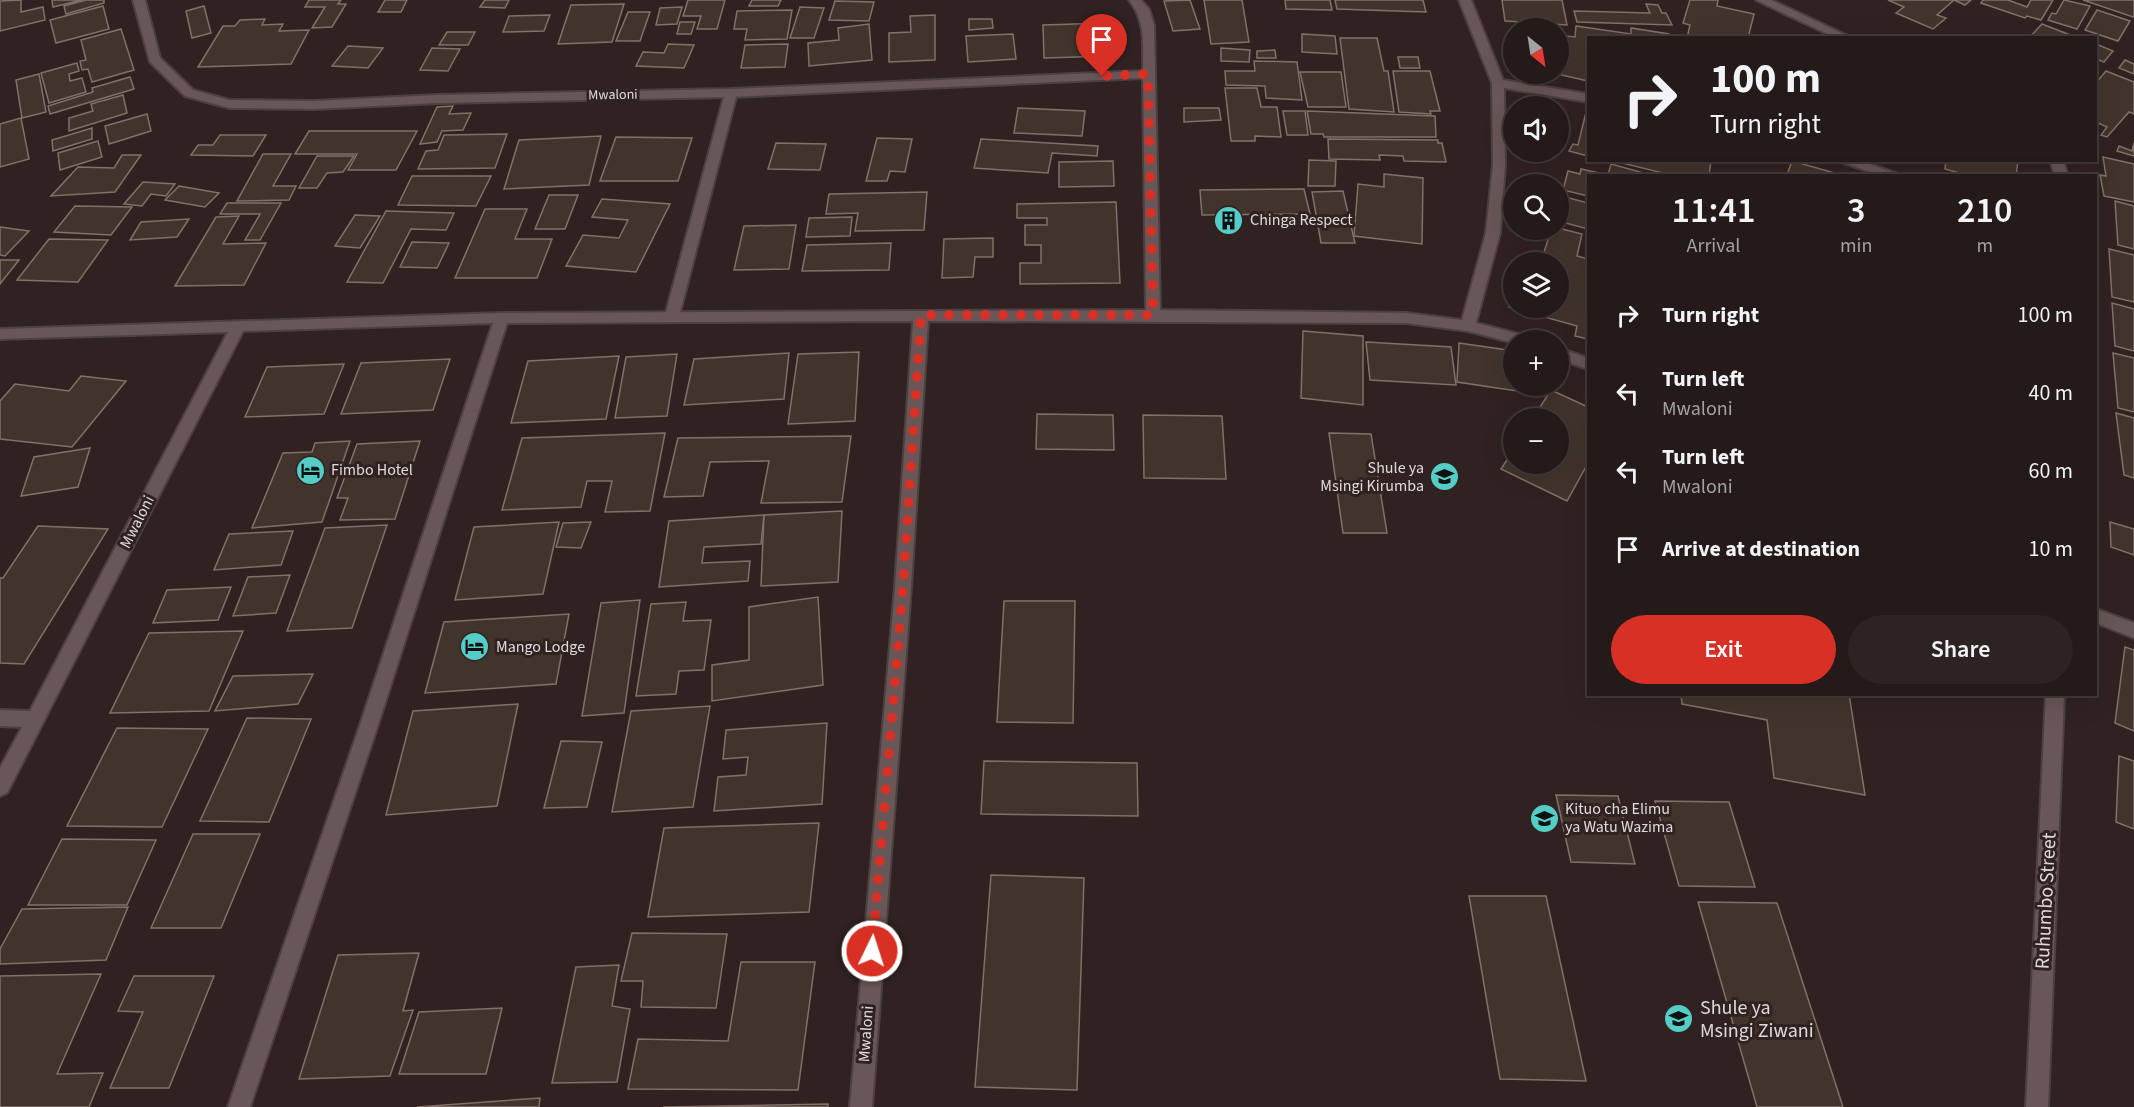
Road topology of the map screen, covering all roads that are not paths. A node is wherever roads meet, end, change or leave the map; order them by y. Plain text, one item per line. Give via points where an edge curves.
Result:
1 (138, 0) edge
2 (1136, 0) edge
3 (1465, 0) edge
4 (1762, 0) edge
5 (1843, 36) edge
6 (1148, 74) junction
7 (1498, 83) junction
8 (731, 93) junction
9 (1587, 98) edge
10 (1849, 162) edge
11 (1891, 174) edge
12 (921, 315) junction
13 (1153, 315) junction
14 (672, 316) junction
15 (502, 318) junction
16 (239, 325) junction
17 (1468, 326) junction
18 (0, 334) edge
19 (1503, 335) edge
20 (1569, 357) edge
21 (1587, 364) edge
22 (2097, 615) edge
23 (2134, 631) edge
24 (2055, 696) edge
25 (0, 718) edge
26 (35, 719) junction
27 (0, 787) edge
28 (239, 1107) edge
29 (861, 1107) edge
30 (2037, 1107) edge

1 - 8 street, Mwaloni via 154,59 189,93 229,104
2 - 6 street via 1148,25
3 - 7 street
4 - 5 street
6 - 8 street, Mwaloni
6 - 13 street
7 - 9 street
7 - 17 street via 1499,165 1492,233
8 - 14 street
10 - 11 street
12 - 13 street
12 - 14 street
12 - 29 street, Mwaloni
13 - 17 street via 1406,318
14 - 15 street
15 - 16 street
15 - 28 street
16 - 18 street
16 - 26 street, Mwaloni
17 - 19 street
20 - 21 street
22 - 23 street
24 - 30 street, Ruhumbo Street
25 - 26 street
26 - 27 street, Mwaloni

